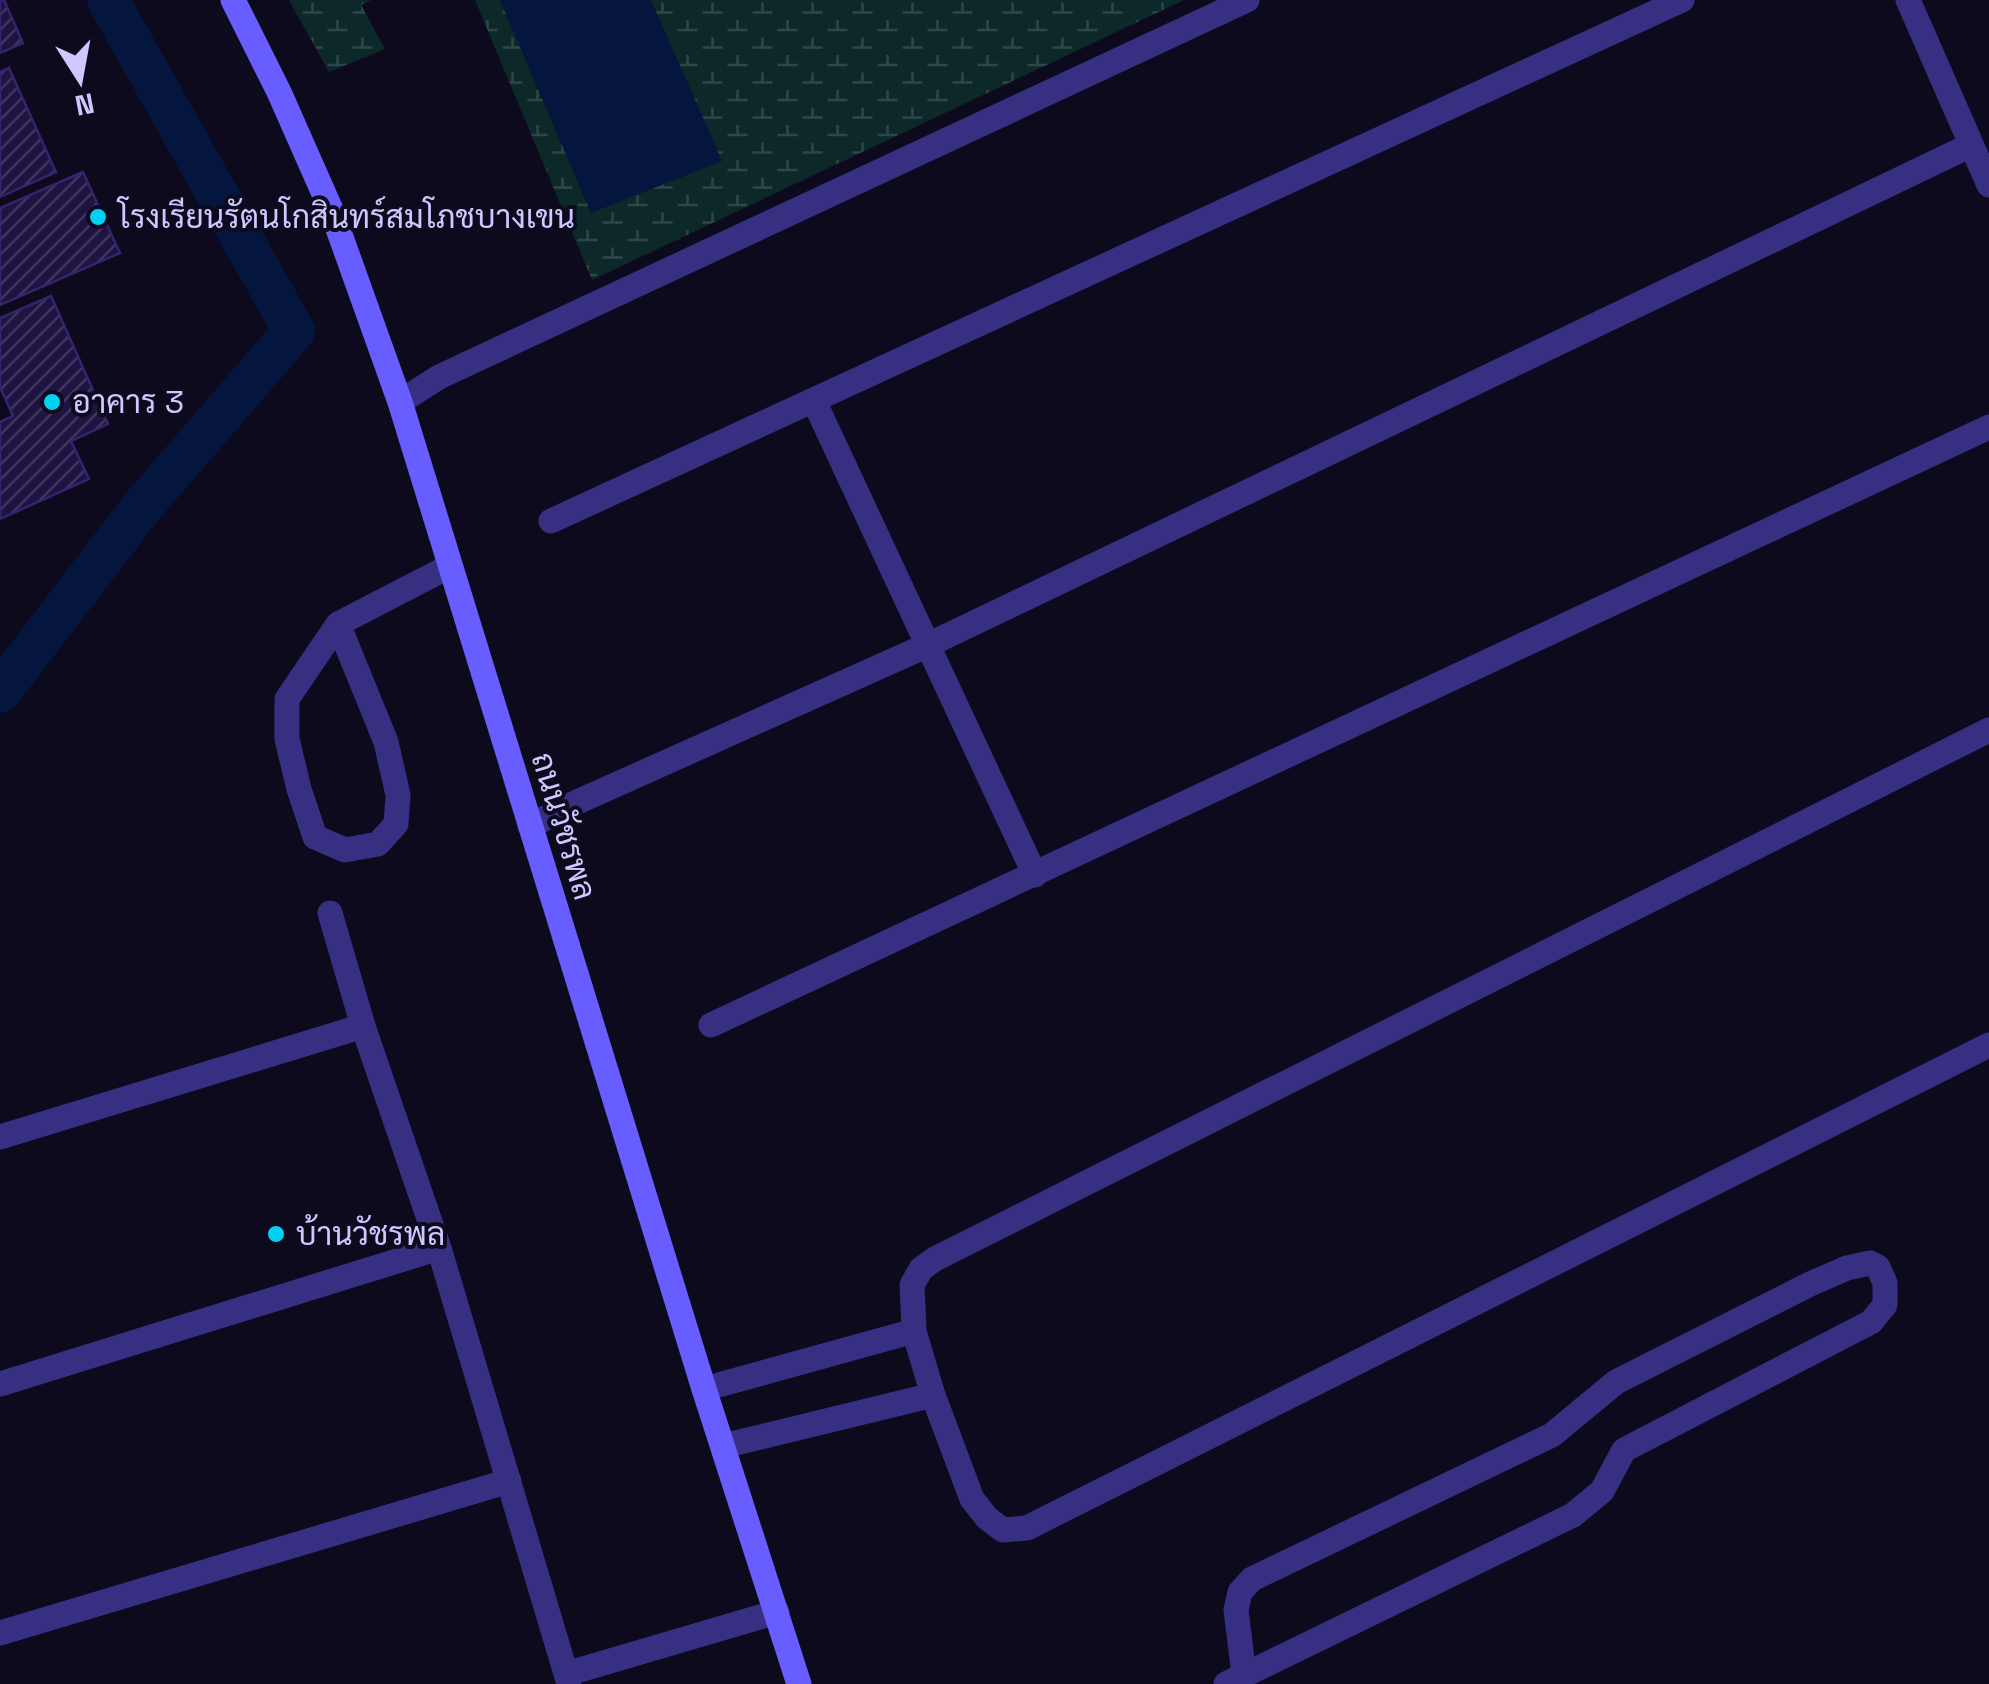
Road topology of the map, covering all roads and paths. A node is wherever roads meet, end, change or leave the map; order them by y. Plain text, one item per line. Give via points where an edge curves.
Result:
1 (233, 0) edge
2 (1246, 0) edge
3 (1682, 0) edge
4 (1908, 0) edge
5 (1971, 145) junction
6 (1989, 185) edge
7 (814, 401) junction
8 (400, 402) junction
9 (1989, 427) edge
10 (551, 522) dead end
11 (450, 566) junction
12 (338, 624) junction
13 (928, 645) junction
14 (1989, 730) edge
15 (530, 826) junction
16 (1035, 875) junction
17 (330, 913) dead end
18 (710, 1025) dead end
19 (363, 1026) junction
20 (1989, 1045) edge
21 (0, 1137) edge
22 (439, 1248) junction
23 (914, 1331) junction
24 (0, 1384) edge
25 (704, 1389) junction
26 (933, 1395) junction
27 (723, 1446) junction
28 (509, 1481) junction
29 (776, 1612) junction
30 (0, 1632) edge
31 (568, 1679) edge
32 (1235, 1680) edge
33 (799, 1684) edge

1 - 8 street, ถนนวัชรพล via 332,212
2 - 8 street via 457,368
3 - 7 street
4 - 5 street
5 - 6 street
5 - 13 street
7 - 10 street
7 - 13 street
8 - 11 street, ถนนวัชรพล
9 - 16 street
11 - 12 street
11 - 15 street, ถนนวัชรพล
12 - 12 street via 286,699 298,789 315,836 345,850 378,844 396,824 398,795 386,742
13 - 15 street
13 - 16 street
14 - 23 street via 935,1259 912,1286
15 - 25 street, ถนนวัชรพล
16 - 18 street
17 - 19 street
19 - 21 street
19 - 22 street
20 - 26 street via 1027,1528 1003,1530 972,1499
22 - 24 street
22 - 28 street
23 - 25 street
23 - 26 street
25 - 27 street, ถนนวัชรพล
26 - 27 street
27 - 29 street, ถนนวัชรพล
28 - 30 street
28 - 31 street
29 - 31 street
29 - 33 street, ถนนวัชรพล
32 - 32 street via 1236,1610 1252,1579 1552,1434 1616,1382 1810,1284 1846,1268 1878,1267 1885,1305 1871,1322 1624,1450 1602,1491 1573,1515

